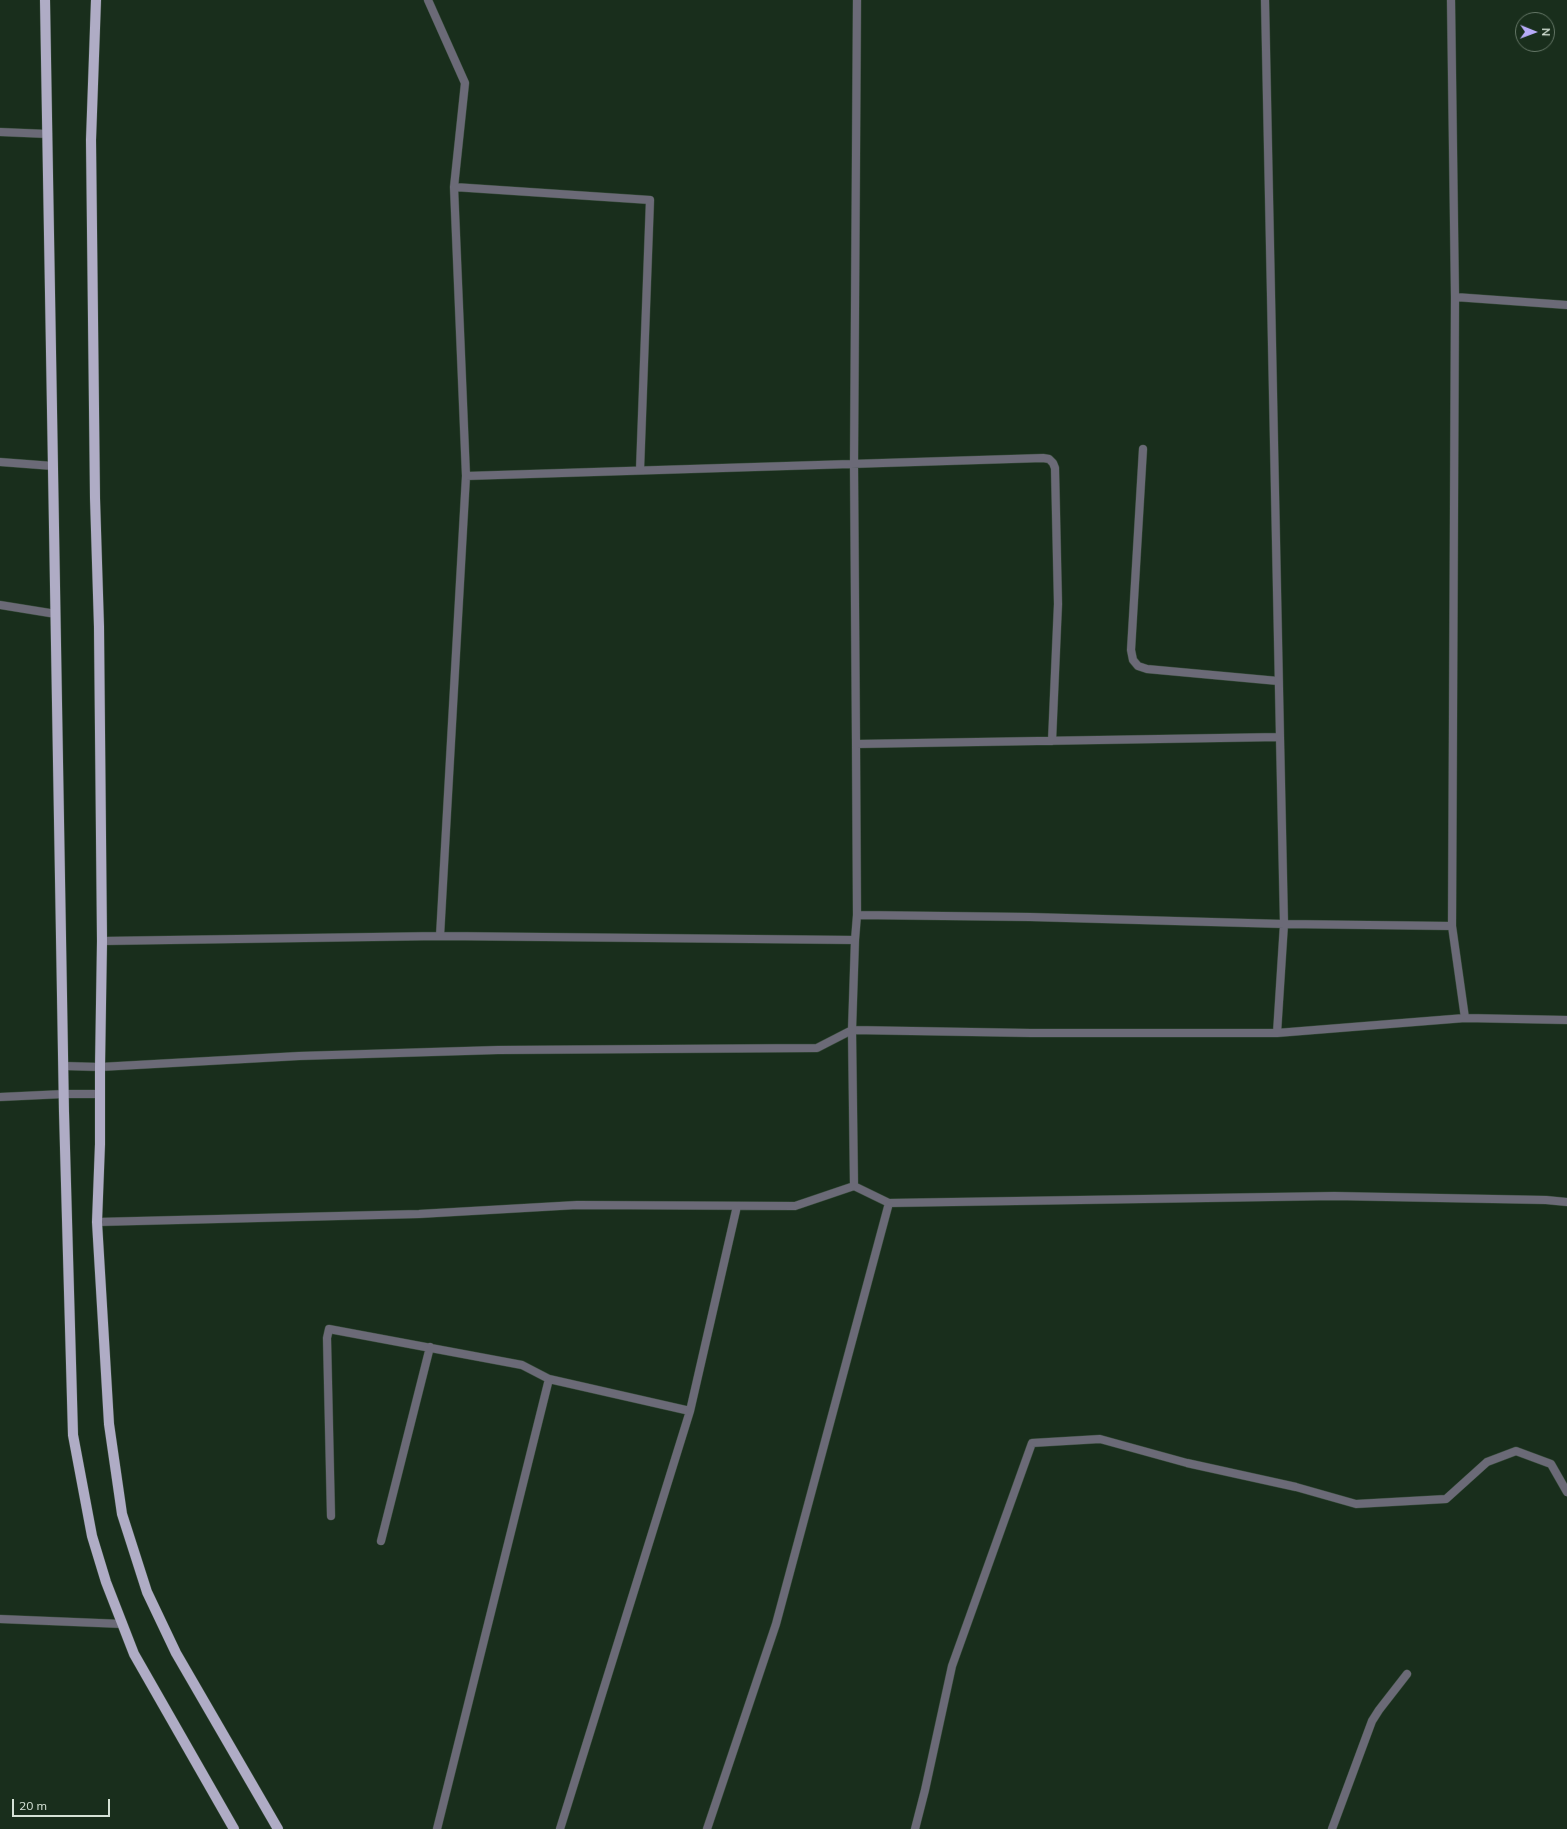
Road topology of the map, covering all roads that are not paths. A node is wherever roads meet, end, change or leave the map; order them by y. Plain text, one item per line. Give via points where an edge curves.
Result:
1 (45, 0) edge
2 (96, 0) edge
3 (428, 0) edge
4 (857, 0) edge
5 (1266, 0) edge
6 (1451, 0) edge
7 (0, 132) edge
8 (48, 134) junction
9 (454, 187) junction
10 (1455, 297) junction
11 (1567, 305) edge
12 (1143, 449) dead end
13 (0, 462) edge
14 (854, 464) junction
15 (53, 466) junction
16 (640, 470) junction
17 (466, 476) junction
18 (0, 605) edge
19 (56, 614) junction
20 (1278, 681) junction
21 (1280, 737) junction
22 (1052, 741) junction
23 (856, 744) junction
24 (857, 915) junction
25 (1284, 924) junction
26 (1452, 926) junction
27 (440, 936) junction
28 (855, 940) junction
29 (102, 941) junction
30 (1465, 1018) junction
31 (1567, 1020) edge
32 (852, 1030) junction
33 (1276, 1033) junction
34 (64, 1066) junction
35 (100, 1067) junction
36 (64, 1094) junction
37 (100, 1094) junction
38 (0, 1097) edge
39 (854, 1186) junction
40 (1567, 1202) edge
41 (889, 1203) junction
42 (737, 1206) junction
43 (97, 1222) junction
44 (430, 1348) junction
45 (549, 1379) junction
46 (690, 1411) junction
47 (1567, 1492) edge
48 (330, 1516) dead end
49 (381, 1542) dead end
50 (0, 1619) edge
51 (123, 1624) junction
52 (1406, 1674) dead end
53 (234, 1829) edge
54 (278, 1829) edge
55 (437, 1829) edge
56 (560, 1829) edge
57 (707, 1829) edge
58 (916, 1829) edge
59 (1332, 1829) edge

1 - 8 main road
2 - 29 main road via 91,140
3 - 9 street via 464,84
4 - 14 street
5 - 20 street
6 - 10 street
7 - 8 street
8 - 15 main road
9 - 16 street via 650,200
9 - 17 street
10 - 11 street
10 - 26 street
12 - 20 street via 1131,650 1133,660 1147,670
13 - 15 street
14 - 16 street
14 - 22 street via 1044,458 1053,463 1058,604
14 - 23 street
15 - 19 main road
16 - 17 street
17 - 27 street
18 - 19 street
19 - 34 main road
20 - 21 street
21 - 22 street
21 - 25 street
22 - 23 street
23 - 24 street
24 - 25 street
24 - 28 street
25 - 26 street
25 - 33 street
26 - 30 street
27 - 28 street
27 - 29 street
28 - 32 street
29 - 35 main road
30 - 31 street
30 - 33 street
32 - 33 street
32 - 35 street via 817,1048 498,1050 299,1056
32 - 39 street
34 - 35 street
34 - 36 main road
35 - 37 main road
36 - 37 street
36 - 38 street
36 - 51 main road via 73,1435 92,1536 106,1582
37 - 43 main road
39 - 41 street
39 - 42 street via 795,1206
40 - 41 street via 1334,1196
41 - 57 street via 776,1624
42 - 43 street via 577,1205 419,1214
42 - 46 street
43 - 54 main road via 109,1424 122,1514 147,1592 176,1653
44 - 45 street via 522,1365
44 - 48 street via 329,1329 326,1338
44 - 49 street
45 - 46 street
45 - 55 street
46 - 56 street
47 - 58 street via 1551,1464 1516,1451 1486,1462 1446,1499 1356,1504 1100,1439 1032,1443 952,1666
50 - 51 street
51 - 53 main road via 134,1654
52 - 59 street via 1372,1721

